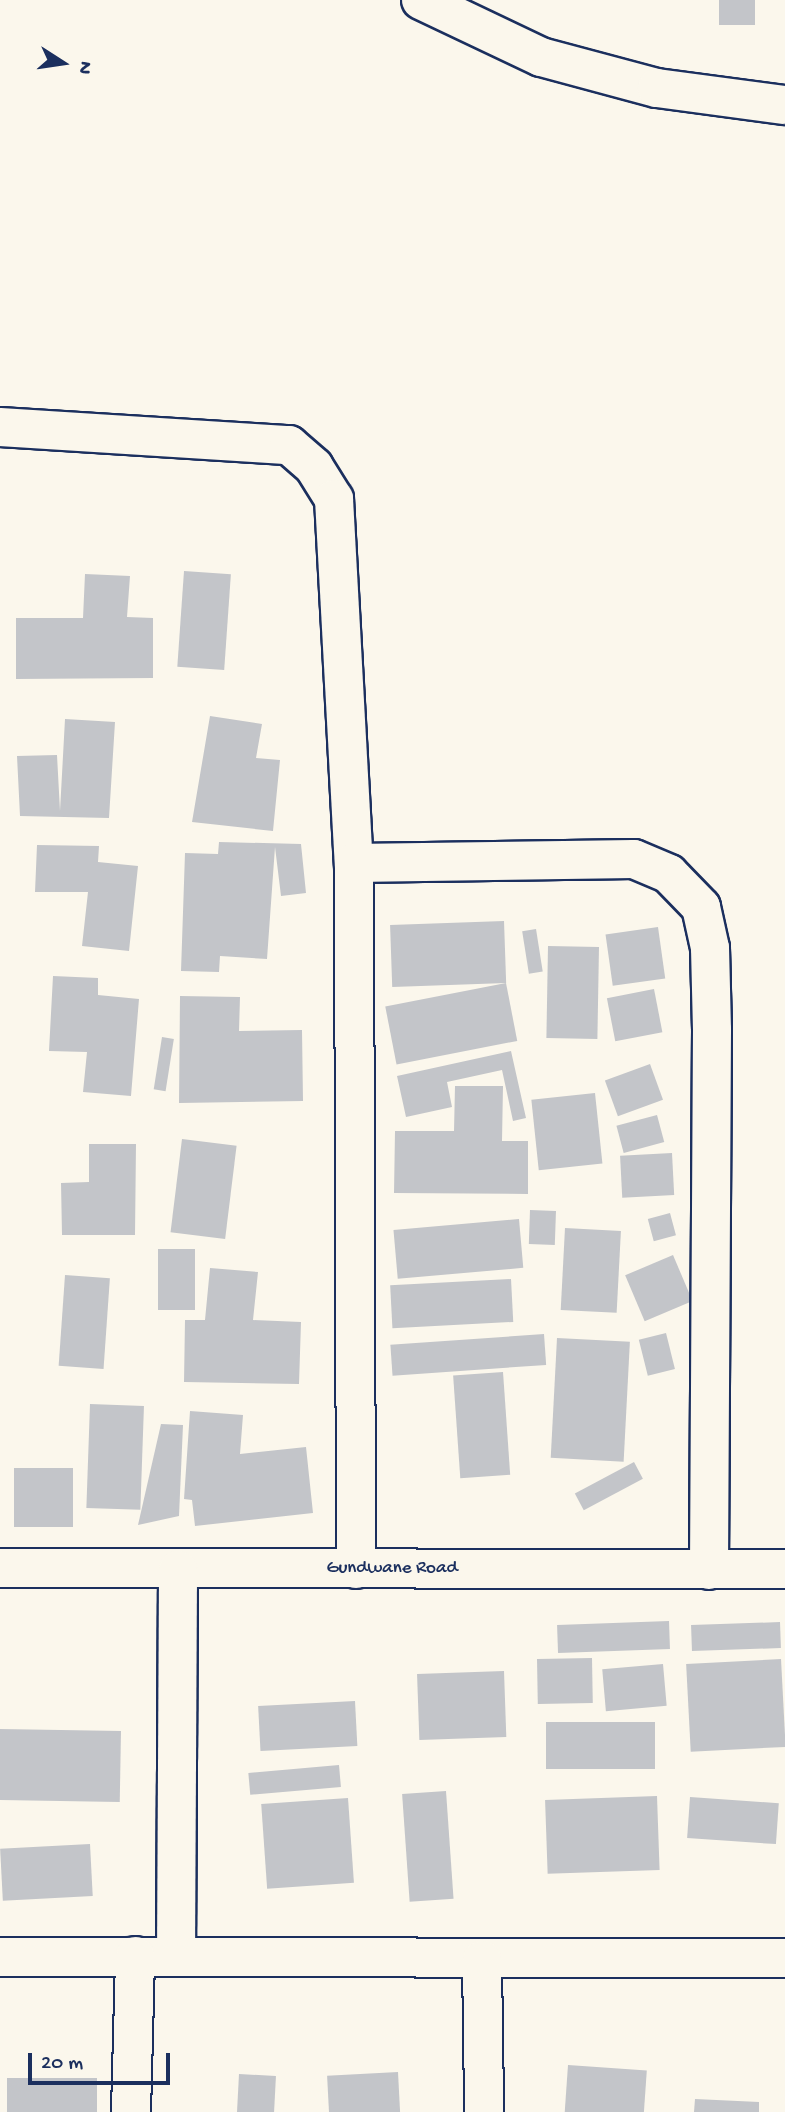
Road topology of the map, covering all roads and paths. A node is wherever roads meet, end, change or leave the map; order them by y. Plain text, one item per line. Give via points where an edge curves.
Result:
1 (421, 0) edge
2 (785, 105) edge
3 (0, 427) edge
4 (354, 863) junction
5 (0, 1568) edge
6 (356, 1569) junction
7 (785, 1569) edge
8 (178, 1570) junction
9 (709, 1570) junction
10 (135, 1956) junction
11 (176, 1956) junction
12 (0, 1957) edge
13 (785, 1958) edge
14 (482, 1960) junction
15 (131, 2112) edge
16 (484, 2112) edge

1 - 2 street via 541,57 657,88
3 - 4 street via 259,438 289,445 314,467 334,499 337,524
4 - 6 street
4 - 9 street via 634,859 669,874 701,907 710,948 712,1030
5 - 8 street, Gundwane Road
6 - 8 street, Gundwane Road
6 - 9 street, Gundwane Road
7 - 9 street, Gundwane Road
8 - 11 street
10 - 11 street
10 - 12 street
10 - 15 street
11 - 14 street
13 - 14 street
14 - 16 street

